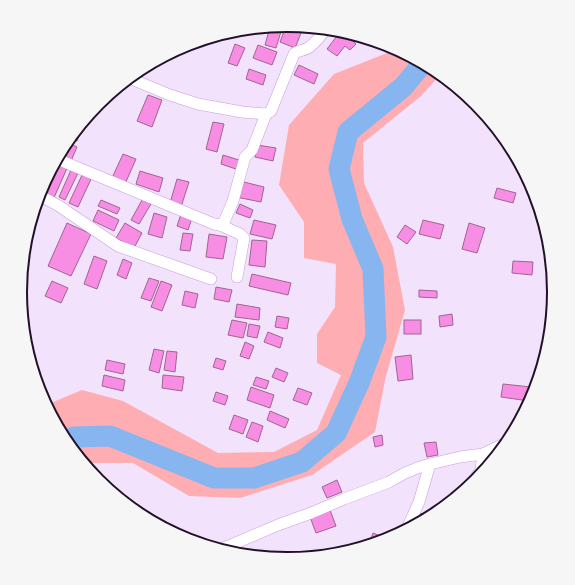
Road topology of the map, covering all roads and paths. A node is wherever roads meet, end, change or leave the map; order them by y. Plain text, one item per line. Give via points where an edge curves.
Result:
1 (322, 34) edge
2 (136, 81) edge
3 (266, 114) junction
4 (62, 161) edge
5 (45, 198) edge
6 (220, 224) junction
7 (237, 277) dead end
8 (211, 279) dead end
9 (496, 448) edge
10 (483, 454) junction
11 (430, 464) junction
12 (482, 466) edge
13 (410, 522) edge
14 (228, 546) edge

1 - 3 street via 307,49 294,54 271,111
2 - 3 street via 198,104
3 - 6 street via 252,150 245,157 233,201 224,222
4 - 6 street via 214,224
5 - 8 street via 118,246
6 - 7 street via 244,238
9 - 10 street
10 - 11 street
10 - 12 street
11 - 13 street
11 - 14 street

